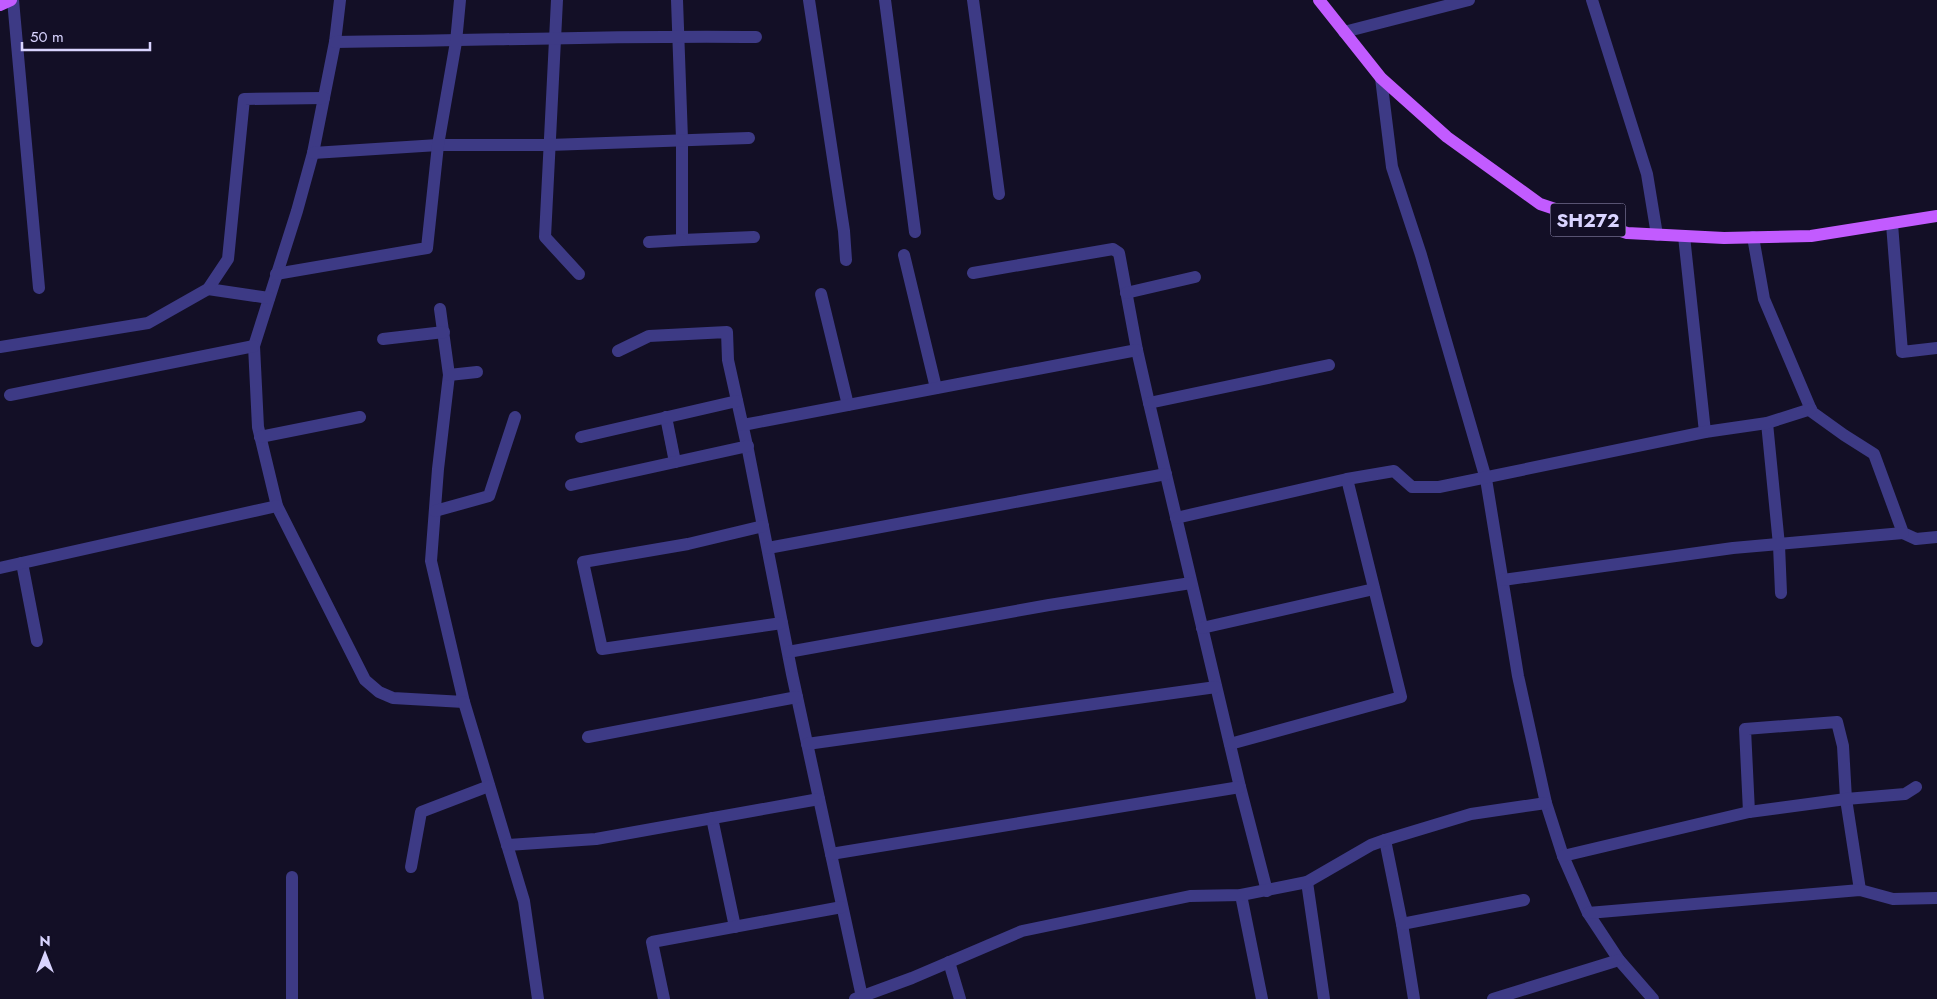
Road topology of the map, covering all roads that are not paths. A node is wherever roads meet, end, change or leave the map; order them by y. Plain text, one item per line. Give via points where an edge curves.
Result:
1 (12, 0) edge
2 (340, 0) edge
3 (460, 0) edge
4 (557, 0) edge
5 (677, 0) edge
6 (809, 0) edge
7 (885, 0) edge
8 (973, 0) edge
9 (1319, 0) edge
10 (1469, 0) edge
11 (1592, 0) edge
12 (0, 5) edge
13 (1344, 32) junction
14 (677, 36) junction
15 (756, 37) dead end
16 (555, 38) junction
17 (335, 42) junction
18 (456, 42) junction
19 (1381, 78) junction
20 (324, 98) junction
21 (750, 138) dead end
22 (682, 139) junction
23 (438, 145) junction
24 (549, 145) junction
25 (313, 153) junction
26 (999, 194) dead end
27 (1937, 216) edge
28 (1892, 224) junction
29 (915, 232) dead end
30 (1657, 235) junction
31 (1684, 236) junction
32 (754, 237) dead end
33 (1753, 237) junction
34 (682, 240) junction
35 (649, 242) dead end
36 (904, 255) dead end
37 (846, 260) dead end
38 (973, 273) dead end
39 (276, 274) junction
40 (579, 274) dead end
41 (1195, 277) dead end
42 (39, 288) dead end
43 (208, 289) junction
44 (1126, 293) junction
45 (821, 294) dead end
46 (269, 298) junction
47 (440, 309) dead end
48 (444, 332) junction
49 (383, 339) dead end
50 (254, 346) junction
51 (0, 347) edge
52 (1937, 348) edge
53 (618, 350) dead end
54 (1137, 350) junction
55 (1329, 365) dead end
56 (477, 372) dead end
57 (449, 375) junction
58 (936, 388) junction
59 (10, 395) dead end
60 (737, 401) junction
61 (1150, 403) junction
62 (848, 405) junction
63 (1811, 409) junction
64 (360, 417) dead end
65 (666, 417) junction
66 (515, 418) dead end
67 (1767, 423) junction
68 (743, 425) junction
69 (1705, 432) junction
70 (260, 437) junction
71 (580, 437) dead end
72 (748, 446) junction
73 (675, 462) junction
74 (1166, 474) junction
75 (1347, 479) junction
76 (1486, 479) junction
77 (570, 485) dead end
78 (277, 506) junction
79 (435, 510) junction
80 (1176, 518) junction
81 (763, 526) junction
82 (1903, 533) junction
83 (1937, 538) edge
84 (1779, 545) junction
85 (768, 548) junction
86 (22, 563) junction
87 (0, 568) edge
88 (1502, 580) junction
89 (1191, 583) junction
90 (1374, 589) junction
91 (1781, 593) dead end
92 (782, 623) junction
93 (1202, 628) junction
94 (37, 641) dead end
95 (788, 652) junction
96 (1216, 687) junction
97 (797, 697) junction
98 (464, 702) junction
99 (588, 737) dead end
100 (807, 744) junction
101 (1230, 744) junction
102 (489, 786) junction
103 (1240, 787) junction
104 (1916, 787) dead end
105 (819, 799) junction
106 (1846, 799) junction
107 (1546, 804) junction
108 (1749, 812) junction
109 (712, 818) junction
110 (1385, 840) junction
111 (507, 844) junction
112 (831, 854) junction
113 (1563, 856) junction
114 (411, 867) dead end
115 (292, 877) dead end
116 (1307, 882) junction
117 (1860, 890) junction
118 (1267, 891) junction
119 (1241, 895) junction
120 (1937, 898) edge
121 (1524, 900) dead end
122 (842, 907) junction
123 (1588, 913) junction
124 (1402, 924) junction
125 (735, 927) junction
126 (1619, 960) junction
127 (949, 962) junction
128 (879, 995) edge
129 (1517, 995) edge
130 (859, 998) edge
131 (292, 999) edge
132 (538, 999) edge
133 (664, 999) edge
134 (960, 999) edge
135 (1262, 999) edge
136 (1324, 999) edge
137 (1414, 999) edge
138 (1493, 999) edge
139 (1653, 999) edge

1 - 12 main road
1 - 42 street
2 - 17 street
3 - 18 street
4 - 16 street
5 - 14 street
6 - 37 street
7 - 29 street
8 - 26 street
9 - 13 main road, SH272
10 - 13 street
11 - 30 street via 1647,174
13 - 19 main road, SH272
14 - 15 street
14 - 16 street
14 - 22 street
16 - 18 street
16 - 24 street
17 - 18 street
17 - 20 street
18 - 23 street
19 - 30 main road, SH272 via 1447,137 1540,204 1627,233
19 - 76 street via 1392,167
20 - 25 street
20 - 43 street via 244,99 228,259
21 - 22 street
22 - 24 street
22 - 34 street
23 - 24 street
23 - 25 street
23 - 39 street via 427,248
24 - 40 street via 545,237
25 - 39 street
27 - 28 main road, SH272
28 - 33 main road, SH272 via 1812,236
28 - 52 street via 1902,352
30 - 31 main road, SH272
31 - 33 main road, SH272
31 - 69 street
32 - 34 street
33 - 63 street via 1764,298
34 - 35 street
36 - 58 street
38 - 44 street via 1113,249 1119,253
39 - 46 street
41 - 44 street
43 - 46 street
43 - 51 street via 148,323
44 - 54 street
45 - 62 street
46 - 50 street
47 - 48 street
48 - 49 street
48 - 57 street
50 - 59 street
50 - 70 street
53 - 60 street via 649,336 727,332 728,360
54 - 58 street
54 - 61 street
55 - 61 street
56 - 57 street
57 - 79 street
58 - 62 street
60 - 65 street
60 - 68 street
61 - 74 street
62 - 68 street
63 - 67 street
63 - 82 street via 1844,436 1874,454
64 - 70 street
65 - 71 street
65 - 73 street
66 - 79 street via 489,496
67 - 69 street
67 - 84 street
68 - 72 street
69 - 76 street
70 - 78 street
72 - 73 street
72 - 81 street
73 - 77 street
74 - 80 street
74 - 85 street
75 - 76 street via 1394,471 1412,487 1440,488
75 - 80 street
75 - 90 street
76 - 88 street
78 - 86 street
78 - 98 street via 365,680 379,692 393,698
79 - 98 street via 430,560
80 - 89 street
81 - 85 street
81 - 92 street via 688,544 583,562 602,649
82 - 83 street via 1916,539
82 - 84 street
84 - 88 street via 1733,548
84 - 91 street
85 - 92 street
86 - 87 street
86 - 94 street
88 - 107 street via 1518,676
89 - 93 street
89 - 95 street
90 - 93 street
90 - 101 street via 1401,697
92 - 95 street
93 - 96 street
95 - 97 street
96 - 100 street
96 - 101 street
97 - 99 street
97 - 100 street
98 - 102 street
100 - 105 street
101 - 103 street
102 - 111 street
102 - 114 street via 421,812
103 - 112 street
103 - 118 street
104 - 106 street via 1905,794
105 - 109 street
105 - 112 street
106 - 108 street
106 - 108 street via 1843,746 1837,722 1745,729
106 - 117 street
107 - 110 street via 1471,814
107 - 113 street
108 - 113 street
109 - 111 street via 596,839
109 - 125 street
110 - 116 street
110 - 124 street
111 - 132 street via 524,901
112 - 122 street
113 - 123 street
115 - 131 street
116 - 118 street
116 - 136 street
117 - 120 street via 1893,898
117 - 123 street
118 - 119 street
119 - 127 street via 1190,896 1022,931
119 - 135 street
121 - 124 street
122 - 125 street
122 - 130 street
123 - 126 street
124 - 137 street
125 - 133 street via 652,942
126 - 129 street
126 - 139 street
127 - 128 street
127 - 134 street
128 - 130 street
129 - 138 street

